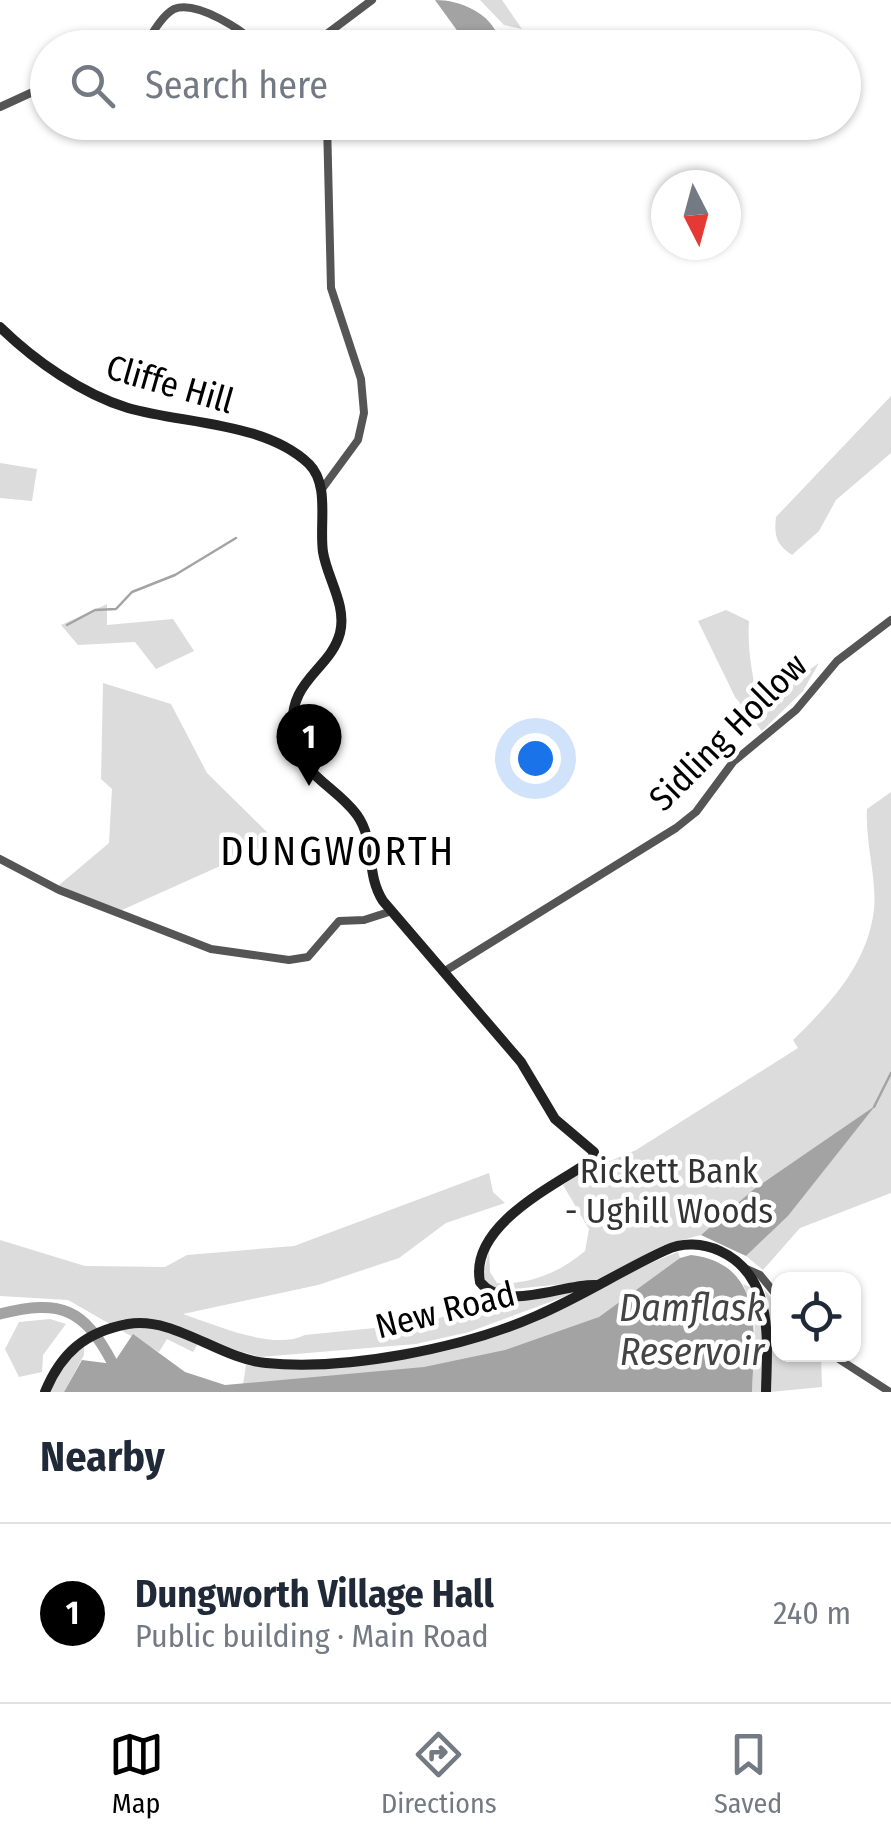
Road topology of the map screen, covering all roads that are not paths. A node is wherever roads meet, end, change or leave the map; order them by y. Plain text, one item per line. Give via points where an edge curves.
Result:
1 (372, 0) edge
2 (156, 30) edge
3 (241, 30) edge
4 (333, 30) edge
5 (30, 93) edge
6 (0, 107) edge
7 (327, 140) edge
8 (0, 327) edge
9 (322, 489) junction
10 (891, 620) edge
11 (0, 859) edge
12 (392, 911) junction
13 (445, 971) junction
14 (744, 1268) junction
15 (594, 1286) junction
16 (771, 1288) edge
17 (843, 1362) edge
18 (44, 1392) edge
19 (766, 1392) edge
20 (890, 1392) edge

1 - 4 street
2 - 3 street via 182,6
5 - 6 street
7 - 9 street via 331,288 361,378 364,413 358,440
8 - 9 main road, Cliffe Hill via 101,398 280,446 310,465
9 - 12 main road via 323,549 342,623 338,639 301,689 295,744 308,770 362,824 372,882
10 - 13 street, Sidling Hollow via 837,661 676,828
11 - 12 street via 59,890 210,949 289,960 308,957 339,921
12 - 13 main road
13 - 15 main road via 522,1062 555,1120 594,1152 591,1161 497,1231 479,1260 480,1282 511,1296
14 - 15 main road, New Road via 714,1248 681,1244
14 - 16 street
14 - 19 main road via 765,1307
15 - 18 main road, New Road via 512,1326 344,1360 268,1364 157,1326 124,1324 74,1345
17 - 20 street

